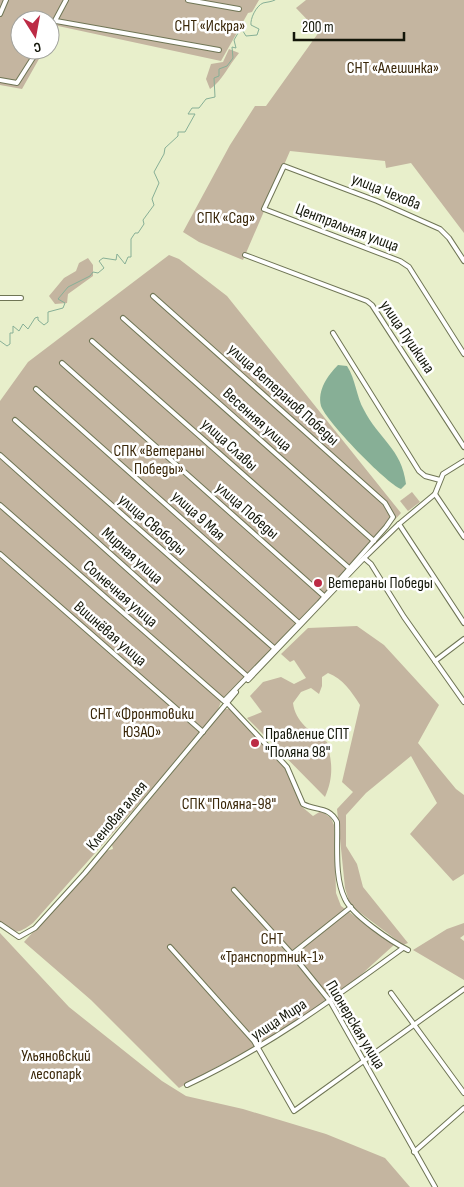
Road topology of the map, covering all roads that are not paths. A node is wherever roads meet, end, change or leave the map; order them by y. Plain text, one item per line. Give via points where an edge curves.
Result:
1 (6, 0) edge
2 (66, 0) edge
3 (188, 0) edge
4 (239, 9) dead end
5 (60, 13) edge
6 (0, 14) edge
7 (60, 22) edge
8 (219, 50) dead end
9 (32, 60) edge
10 (0, 80) edge
11 (264, 209) joint
12 (246, 255) dead end
13 (464, 261) edge
14 (153, 296) dead end
15 (0, 298) edge
16 (21, 298) dead end
17 (123, 318) dead end
18 (333, 333) dead end
19 (92, 341) dead end
20 (464, 354) edge
21 (62, 363) dead end
22 (36, 389) dead end
23 (15, 420) dead end
24 (464, 447) edge
25 (0, 456) edge
26 (464, 461) edge
27 (440, 480) junction
28 (435, 494) junction
29 (0, 505) edge
30 (399, 524) junction
31 (464, 537) edge
32 (374, 541) junction
33 (0, 554) edge
34 (364, 558) junction
35 (349, 568) junction
36 (325, 597) junction
37 (464, 622) edge
38 (300, 623) junction
39 (464, 639) edge
40 (274, 648) junction
41 (435, 661) junction
42 (248, 676) junction
43 (464, 702) edge
44 (226, 703) junction
45 (203, 732) junction
46 (234, 890) dead end
47 (351, 907) junction
48 (0, 924) edge
49 (170, 947) dead end
50 (403, 948) junction
51 (408, 950) dead end
52 (292, 954) junction
53 (464, 990) edge
54 (392, 993) dead end
55 (330, 1001) junction
56 (415, 1025) junction
57 (258, 1049) junction
58 (362, 1061) junction
59 (187, 1085) dead end
60 (464, 1093) edge
61 (464, 1108) edge
62 (414, 1152) junction
63 (435, 1187) edge

1 - 6 street
2 - 5 street
3 - 4 street
7 - 8 street
9 - 10 street via 17,83
11 - 13 street, улица Чехова via 284,166 440,228
11 - 20 street, Центральная улица via 400,261 409,268
12 - 24 street, улица Пушкина via 372,305
14 - 32 street, улица Ветеранов Победы via 385,502 392,517
15 - 16 street
17 - 32 street, Весенняя улица
18 - 27 street via 419,471
19 - 35 street, улица Славы
21 - 36 street, улица Победы
22 - 38 street, улица 9 Мая
23 - 40 street, улица Свободы
25 - 42 street, Мирная улица
26 - 27 street via 443,474
27 - 28 street
28 - 30 street
28 - 31 street
29 - 44 street, Солнечная улица
30 - 34 street
30 - 37 street
32 - 35 street
33 - 45 street, Вишнёвая улица
34 - 36 street
34 - 41 street
35 - 36 street
36 - 38 street
36 - 44 street
38 - 40 street
39 - 41 street
40 - 42 street
41 - 43 street
42 - 44 street
44 - 45 street, Кленовая аллея
44 - 47 street, Солнечная улица via 287,767 303,804 325,809 334,815 340,883 345,901
45 - 48 street, Кленовая аллея via 35,928 19,937
46 - 52 street, Пионерская улица
47 - 50 street
47 - 52 street
49 - 57 street
50 - 51 street
50 - 55 street, улица Мира
52 - 55 street, Пионерская улица
53 - 56 street
54 - 56 street
55 - 57 street, улица Мира
55 - 58 street, Пионерская улица
56 - 58 street
56 - 60 street
57 - 58 street via 294,1111
57 - 59 street, улица Мира
58 - 62 street, Пионерская улица
61 - 62 street
62 - 63 street, Пионерская улица

